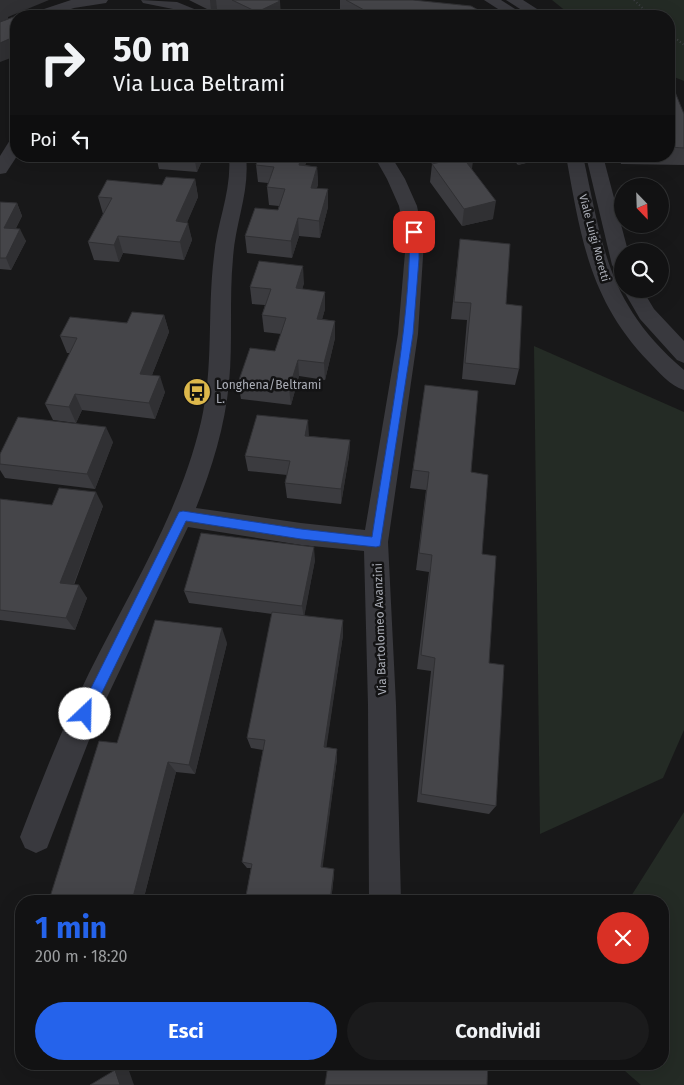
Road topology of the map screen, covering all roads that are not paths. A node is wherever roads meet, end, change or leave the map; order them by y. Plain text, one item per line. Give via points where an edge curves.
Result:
1 (102, 0) edge
2 (148, 0) edge
3 (490, 0) edge
4 (513, 0) edge
5 (524, 0) edge
6 (81, 1) edge
7 (55, 10) edge
8 (186, 10) edge
9 (508, 10) edge
10 (531, 10) edge
11 (542, 10) edge
12 (10, 153) edge
13 (237, 162) edge
14 (386, 162) edge
15 (575, 162) edge
16 (596, 162) edge
17 (0, 169) edge
18 (616, 243) edge
19 (637, 298) edge
20 (684, 355) edge
21 (684, 382) edge
22 (183, 516) junction
23 (376, 542) junction
24 (36, 837) dead end
25 (385, 895) edge

1 - 6 street
2 - 8 street
3 - 9 street
4 - 10 street
5 - 11 street
6 - 7 street
12 - 17 street
13 - 22 street via 238,176 223,256 215,412
14 - 23 street, Via Bartolomeo Avanzini via 408,206 415,240 408,334
15 - 21 street, Viale Luigi Moretti via 600,270 608,290 641,341
16 - 18 street, Viale Luigi Moretti
19 - 20 street via 647,314
22 - 23 street
22 - 24 street via 95,692 64,761
23 - 25 street, Via Bartolomeo Avanzini

